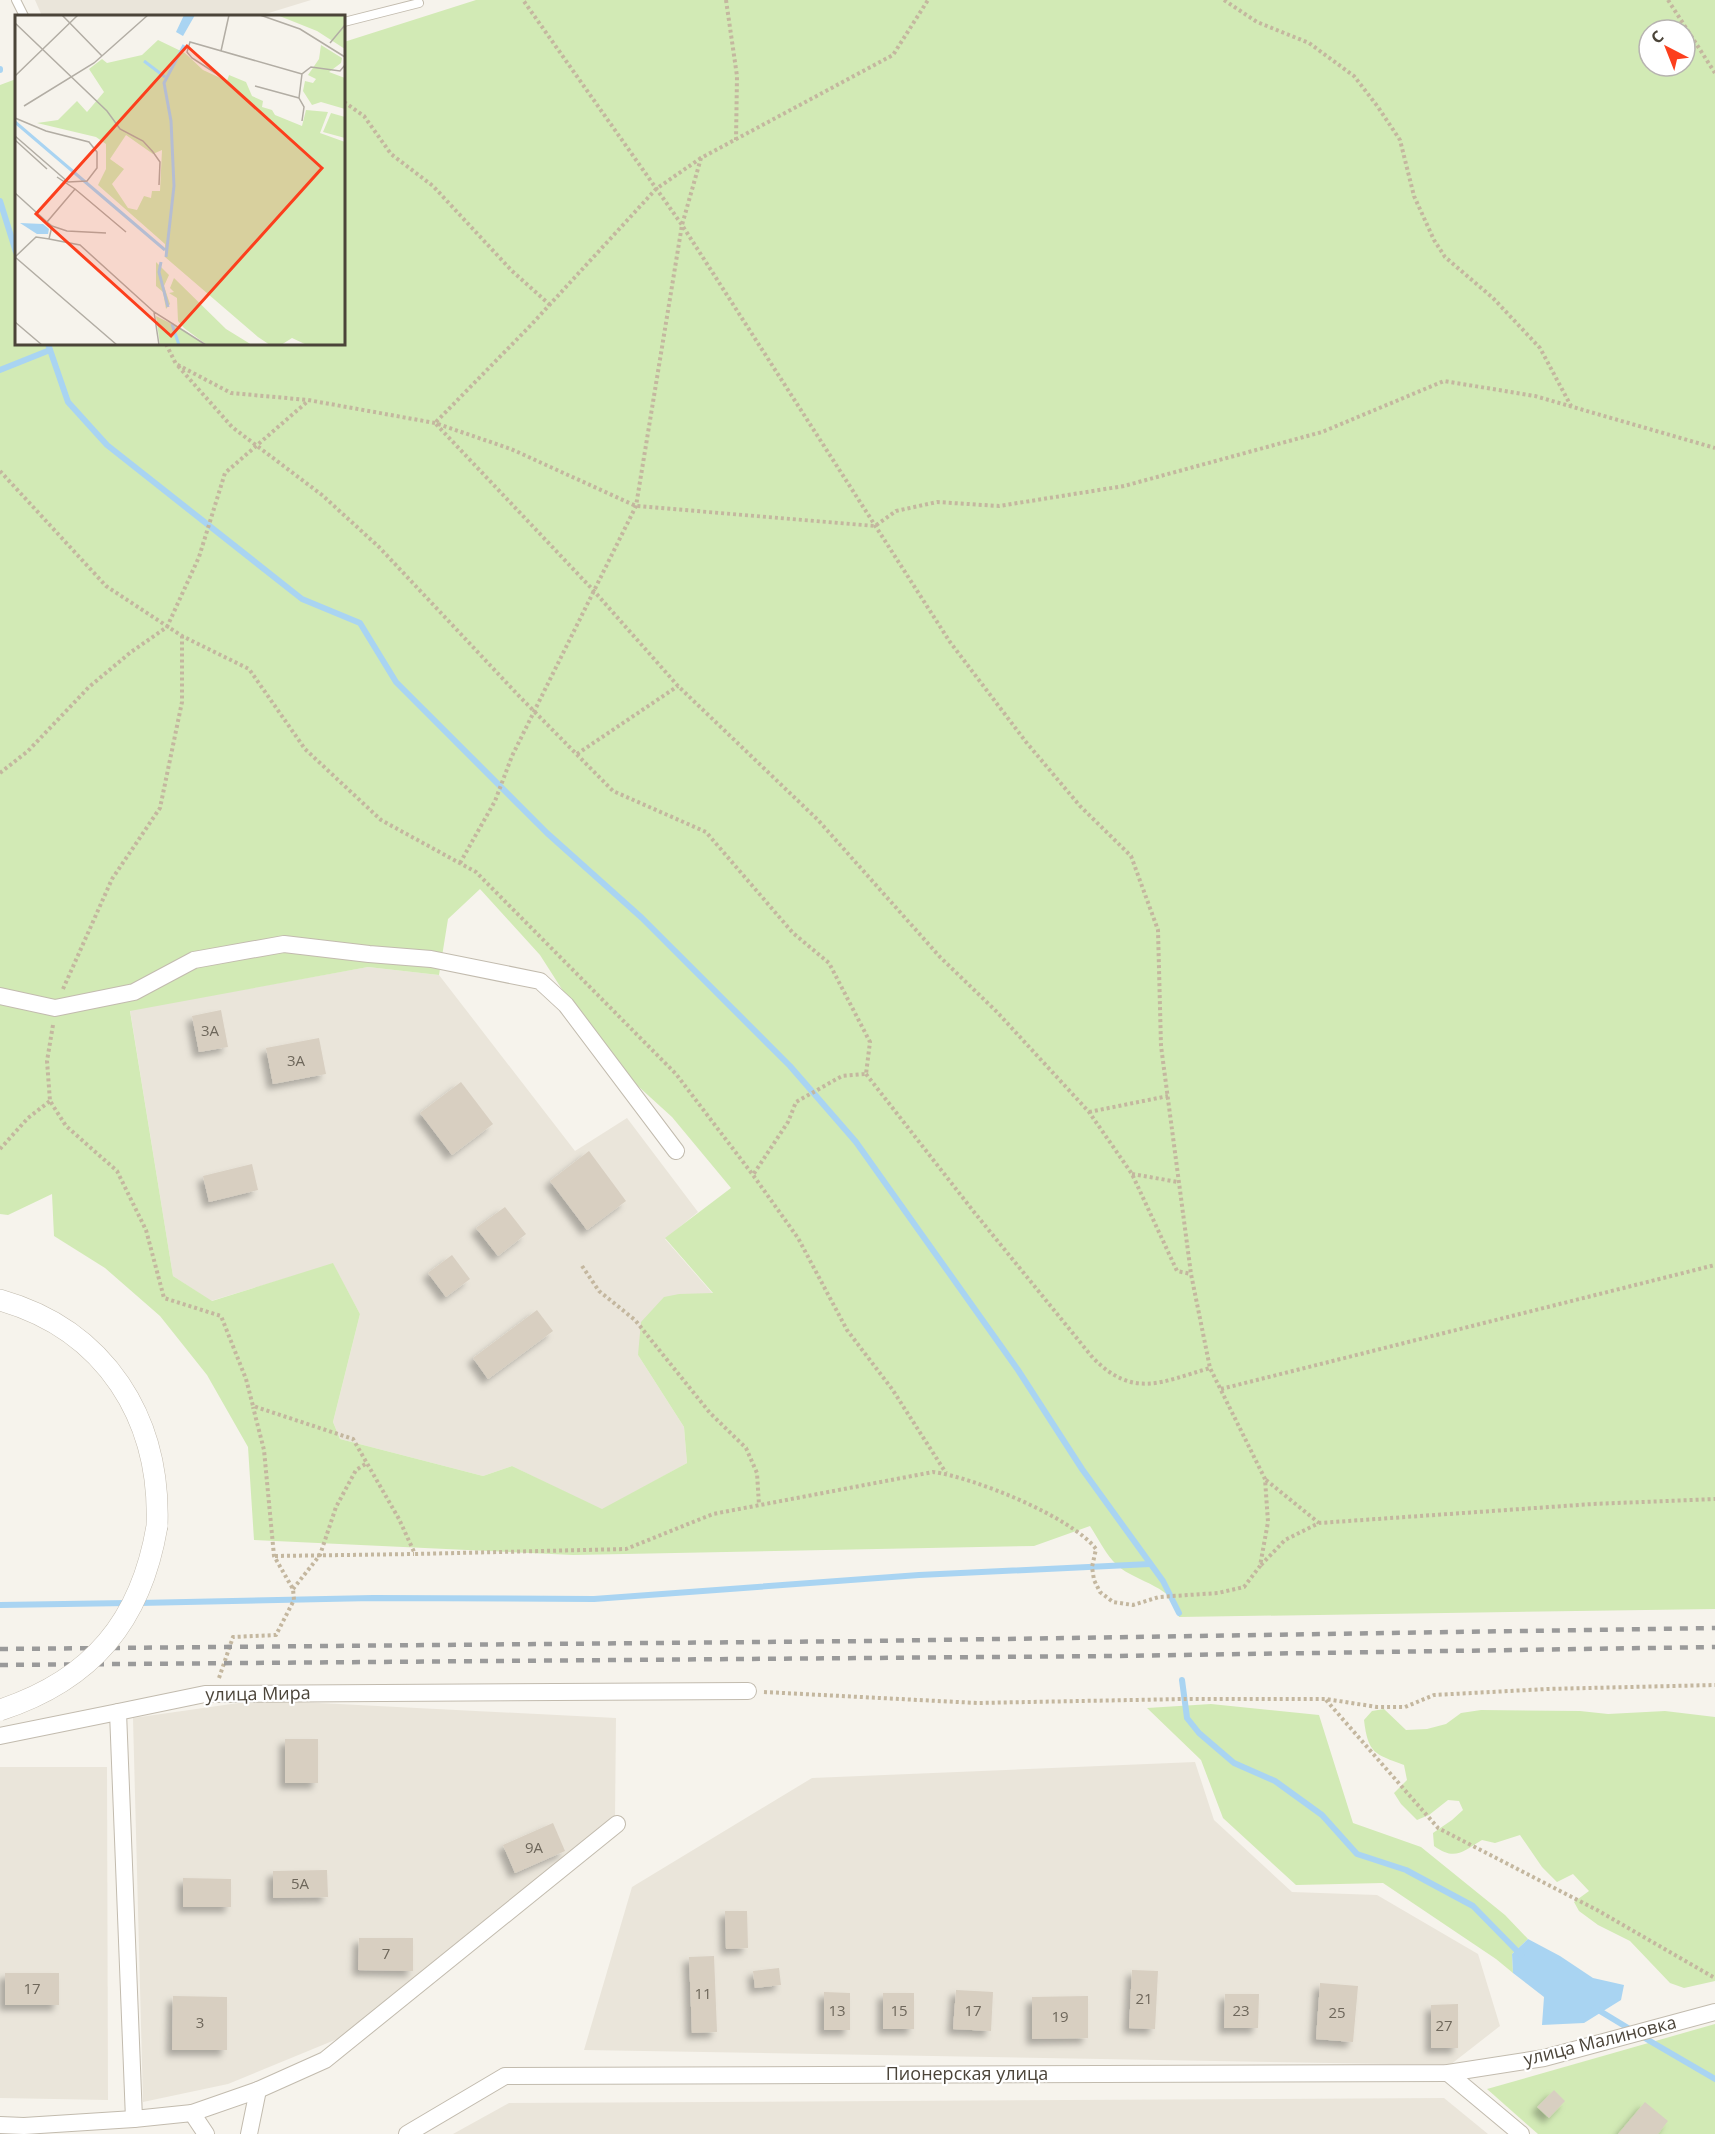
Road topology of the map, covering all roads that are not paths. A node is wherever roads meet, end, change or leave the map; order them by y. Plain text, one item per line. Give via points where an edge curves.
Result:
1 (16, 0) edge
2 (419, 3) dead end
3 (24, 15) edge
4 (345, 22) edge
5 (0, 996) edge
6 (676, 1150) dead end
7 (0, 1300) edge
8 (748, 1691) road end
9 (0, 1710) edge
10 (118, 1712) junction
11 (0, 1736) edge
12 (617, 1824) dead end
13 (1715, 2012) edge
14 (1448, 2073) junction
15 (258, 2090) junction
16 (192, 2113) junction
17 (134, 2119) junction
18 (0, 2125) edge
19 (206, 2134) edge
20 (249, 2134) edge
21 (407, 2134) edge
22 (1521, 2134) edge

1 - 3 lane
2 - 4 lane
5 - 6 street via 55,1008 134,992 194,960 284,944 431,959 540,981 566,1005
7 - 9 street, bridge via 62,1328 101,1361 117,1381 131,1402 150,1450 158,1500 145,1576 123,1622 89,1661 48,1691
8 - 10 street, улица Мира via 213,1693
10 - 11 street, улица Мира
10 - 17 street
12 - 15 street via 326,2060
13 - 14 street, улица Малиновка via 1544,2058
14 - 21 street, Пионерская улица via 505,2076
14 - 22 street
15 - 16 street
15 - 20 street
16 - 17 street
16 - 19 street
17 - 18 street

